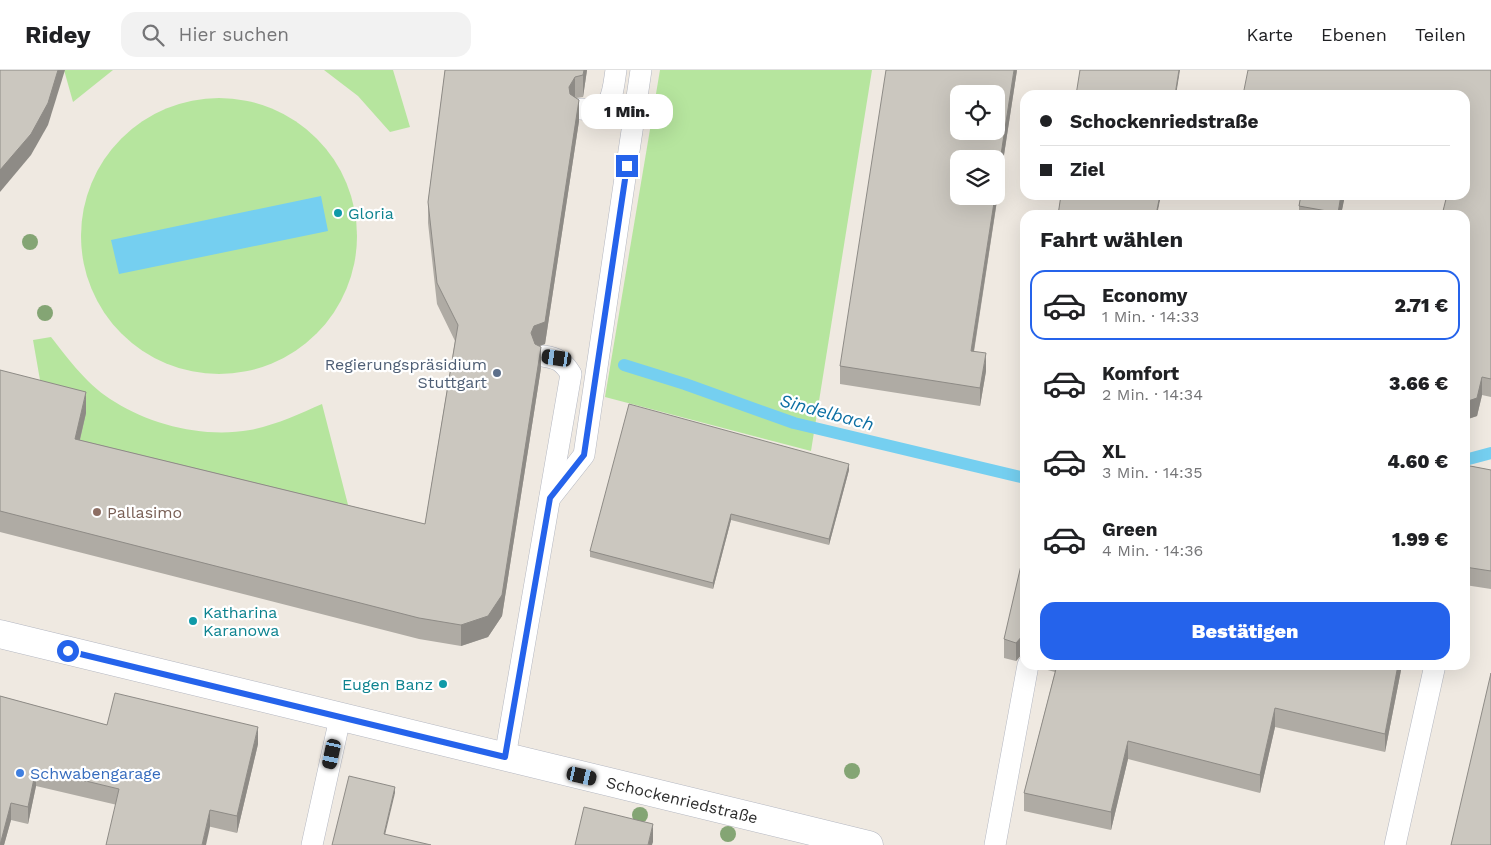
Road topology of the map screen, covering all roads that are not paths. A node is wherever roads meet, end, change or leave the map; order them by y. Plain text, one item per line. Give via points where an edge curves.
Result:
1 (616, 70) edge
2 (641, 70) edge
3 (581, 109) edge
4 (543, 356) edge
5 (550, 498) junction
6 (0, 634) edge
7 (1027, 670) edge
8 (1434, 670) edge
9 (340, 718) junction
10 (505, 757) junction
11 (312, 845) edge
12 (869, 845) edge
13 (995, 845) edge
14 (1395, 845) edge

1 - 3 lane via 611,98 604,107
2 - 5 lane via 584,455
4 - 5 lane via 557,358 571,374
5 - 10 lane
6 - 9 street, Schockenriedstraße
7 - 13 lane
8 - 14 lane
9 - 10 street, Schockenriedstraße
9 - 11 lane
10 - 12 street, Schockenriedstraße

